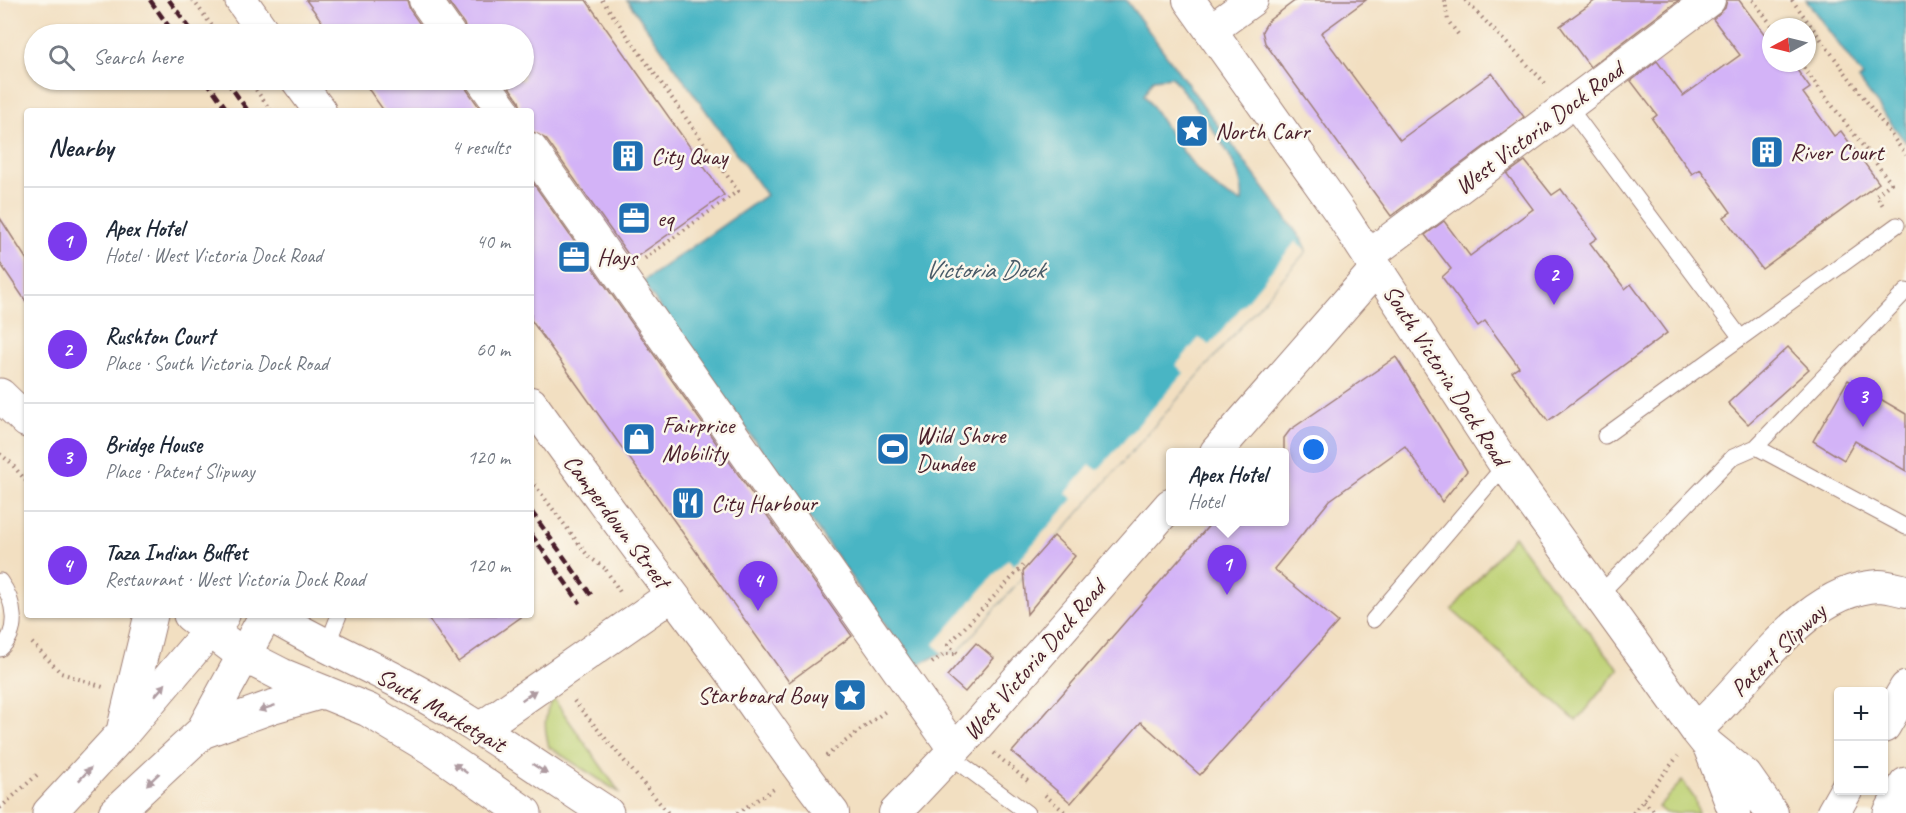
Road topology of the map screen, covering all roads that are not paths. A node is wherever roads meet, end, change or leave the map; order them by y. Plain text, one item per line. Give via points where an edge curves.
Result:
1 (241, 0) edge
2 (425, 0) edge
3 (1189, 0) edge
4 (1252, 0) edge
5 (1710, 0) edge
6 (258, 24) edge
7 (442, 24) edge
8 (1211, 30) junction
9 (304, 90) edge
10 (489, 90) edge
11 (1568, 106) junction
12 (318, 108) edge
13 (502, 108) edge
14 (534, 153) edge
15 (1897, 225) road end
16 (1372, 263) junction
17 (1906, 291) edge
18 (1741, 338) junction
19 (0, 395) edge
20 (534, 408) edge
21 (24, 418) edge
22 (1605, 436) dead end
23 (1756, 447) junction
24 (1220, 448) edge
25 (1505, 465) junction
26 (1166, 510) edge
27 (1906, 527) edge
28 (0, 581) edge
29 (1906, 591) edge
30 (672, 595) junction
31 (1598, 596) junction
32 (150, 618) edge
33 (264, 618) edge
34 (276, 618) edge
35 (338, 618) edge
36 (1373, 620) dead end
37 (207, 621) edge
38 (326, 648) junction
39 (0, 649) edge
40 (243, 655) junction
41 (1906, 688) edge
42 (323, 692) junction
43 (1888, 719) edge
44 (481, 728) junction
45 (202, 732) junction
46 (122, 734) junction
47 (1696, 741) junction
48 (958, 746) junction
49 (1906, 784) edge
50 (1843, 795) edge
51 (48, 813) edge
52 (115, 813) edge
53 (525, 813) edge
54 (607, 813) edge
55 (833, 813) edge
56 (895, 813) edge
57 (1027, 813) edge
58 (1735, 813) edge
59 (1772, 813) edge
60 (1833, 813) edge
61 (1890, 813) edge

1 - 6 street
2 - 7 street
3 - 8 street, South Victoria Dock Road
4 - 8 street
5 - 11 street, West Victoria Dock Road via 1661,28
8 - 16 street, South Victoria Dock Road
9 - 12 street
10 - 13 street
11 - 16 street, West Victoria Dock Road via 1462,175
11 - 18 lane
14 - 48 street via 913,690
15 - 18 lane
16 - 24 street, West Victoria Dock Road
16 - 25 street, South Victoria Dock Road
17 - 23 lane
18 - 22 lane
19 - 21 main road
20 - 30 street, Camperdown Street
23 - 27 lane
23 - 31 lane via 1733,457
25 - 31 street, South Victoria Dock Road
25 - 36 lane
26 - 48 street, West Victoria Dock Road
28 - 39 lane via 12,606 13,624 10,641
29 - 47 street, Patent Slipway via 1881,586 1856,590 1822,604 1790,632
44 -> 30 street, Camperdown Street
30 - 55 street
31 - 47 street, South Victoria Dock Road
32 - 46 main road
33 - 40 main road
34 - 38 main road, South Marketgait
35 - 38 lane
37 - 40 main road, South Marketgait
46 -> 37 main road
38 - 44 main road, South Marketgait
40 - 42 main road, South Marketgait
40 - 45 main road
41 - 43 main road
42 -> 45 main road via 271,706
53 -> 42 main road, South Marketgait via 378,715
44 -> 54 main road, South Marketgait
45 -> 52 main road
51 -> 46 main road
47 - 58 street, South Victoria Dock Road
47 - 59 street, South Victoria Dock Road via 1746,776
48 - 56 street, West Victoria Dock Road
48 - 57 lane
49 - 61 main road
50 - 60 main road

